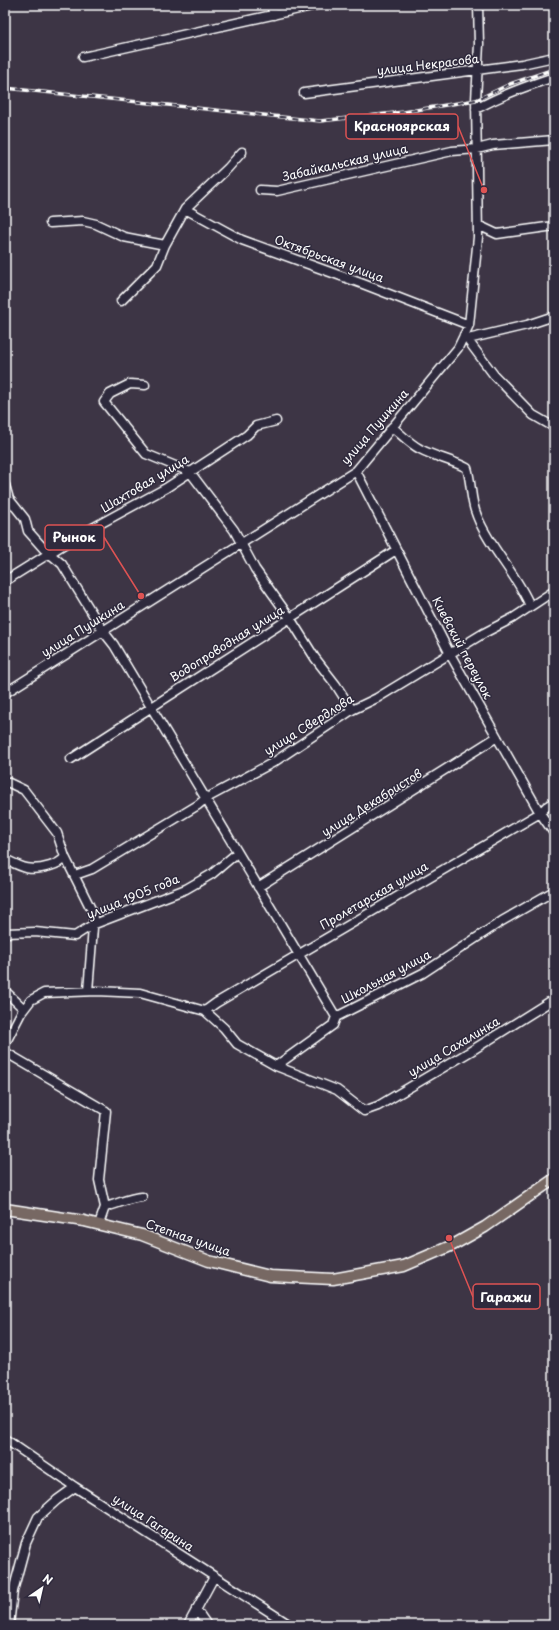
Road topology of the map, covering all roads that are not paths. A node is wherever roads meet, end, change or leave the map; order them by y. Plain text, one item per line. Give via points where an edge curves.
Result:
1 (272, 5) edge
2 (317, 5) edge
3 (478, 5) edge
4 (274, 15) junction
5 (83, 57) dead end
6 (554, 57) edge
7 (477, 70) junction
8 (554, 77) edge
9 (304, 93) dead end
10 (476, 109) junction
11 (554, 140) edge
12 (477, 149) junction
13 (242, 152) dead end
14 (260, 190) dead end
15 (185, 209) junction
16 (50, 223) dead end
17 (478, 225) junction
18 (554, 226) edge
19 (165, 245) junction
20 (121, 301) dead end
21 (554, 316) edge
22 (469, 325) junction
23 (466, 337) junction
24 (145, 385) dead end
25 (276, 421) dead end
26 (554, 427) edge
27 (392, 428) junction
28 (356, 471) junction
29 (190, 472) junction
30 (5, 485) edge
31 (241, 544) junction
32 (396, 550) junction
33 (50, 554) junction
34 (5, 581) edge
35 (554, 591) edge
36 (530, 606) junction
37 (290, 618) junction
38 (102, 631) junction
39 (450, 654) junction
40 (5, 693) edge
41 (150, 707) junction
42 (352, 710) junction
43 (497, 737) junction
44 (71, 759) dead end
45 (5, 781) edge
46 (205, 799) junction
47 (554, 802) edge
48 (540, 813) junction
49 (554, 833) edge
50 (237, 853) junction
51 (65, 856) junction
52 (5, 859) edge
53 (75, 875) junction
54 (258, 887) junction
55 (554, 892) edge
56 (92, 925) junction
57 (5, 933) edge
58 (298, 954) junction
59 (5, 991) edge
60 (88, 991) junction
61 (554, 999) edge
62 (22, 1011) junction
63 (205, 1011) junction
64 (336, 1018) junction
65 (5, 1044) edge
66 (5, 1052) edge
67 (276, 1066) junction
68 (554, 1179) edge
69 (142, 1197) dead end
70 (105, 1207) junction
71 (5, 1209) edge
72 (99, 1224) junction
73 (5, 1439) edge
74 (75, 1487) junction
75 (214, 1577) junction
76 (196, 1609) junction
77 (9, 1625) edge
78 (188, 1625) edge
79 (207, 1625) edge
80 (290, 1625) edge

1 - 4 street
2 - 4 street
3 - 7 street, улица Пушкина
4 - 5 street
6 - 7 street, улица Некрасова
7 - 9 street, улица Некрасова
7 - 10 street, улица Пушкина
8 - 10 street
10 - 12 street, улица Пушкина
11 - 12 street, Забайкальская улица via 493,145
12 - 14 street, Забайкальская улица via 452,151 278,191
12 - 17 street, улица Пушкина
13 - 15 street
15 - 19 street
15 - 22 street, Октябрьская улица via 242,240
16 - 19 street via 83,221 124,237
17 - 18 street via 497,234
17 - 22 street, улица Пушкина
19 - 20 street via 157,265
21 - 23 street via 527,325
22 - 23 street, улица Пушкина
23 - 26 street via 494,375 533,415
23 - 27 street, улица Пушкина
24 - 29 street via 130,384 110,394 104,402 146,454
25 - 29 street, Шахтовая улица via 256,426 247,435
27 - 28 street, улица Пушкина
27 - 36 street via 419,449 467,468 476,515 525,592
28 - 31 street, улица Пушкина
28 - 32 street, Киевский переулок
29 - 31 street via 234,530
29 - 33 street, Шахтовая улица
30 - 33 street via 9,499 25,519 28,531
31 - 37 street via 255,569
31 - 38 street, улица Пушкина
32 - 37 street, Водопроводная улица
32 - 39 street, Киевский переулок
33 - 34 street, Шахтовая улица
33 - 38 street via 62,564
35 - 36 street, улица Свердлова
36 - 39 street, улица Свердлова
37 - 41 street, Водопроводная улица
37 - 42 street
38 - 40 street, улица Пушкина
38 - 41 street via 114,645
39 - 42 street, улица Свердлова
39 - 43 street, Киевский переулок
41 - 44 street, Водопроводная улица
41 - 46 street
42 - 46 street, улица Свердлова via 274,762
43 - 48 street, Киевский переулок
43 - 54 street, улица Декабристов
45 - 51 street via 24,790 57,833
46 - 50 street
46 - 53 street, улица Свердлова via 92,869
47 - 48 street, Пролетарская улица
48 - 49 street, Киевский переулок
48 - 58 street, Пролетарская улица
50 - 54 street
50 - 56 street, улица 1905 года via 212,874 186,889
51 - 52 street via 61,862 37,870 20,867
51 - 53 street
53 - 56 street via 94,915
54 - 58 street
55 - 64 street, Школьная улица via 502,921 423,973
56 - 57 street, улица 1905 года via 75,936 35,932
56 - 60 street
58 - 63 street, Пролетарская улица
58 - 64 street
59 - 62 street
60 - 62 street via 44,993 31,1000
60 - 63 street via 140,993
61 - 67 street, улица Сахалинка via 378,1106 364,1111 337,1090
62 - 65 street
63 - 67 street via 237,1044
64 - 67 street, Школьная улица via 333,1025
66 - 70 street via 106,1111 99,1180
68 - 72 main road, Степная улица via 486,1227 453,1245 404,1266 333,1279 270,1276 209,1261 142,1235
69 - 70 street via 130,1198
70 - 72 street
71 - 72 main road, Степная улица
73 - 74 street, улица Гагарина
74 - 75 street, улица Гагарина
74 - 77 street via 38,1517 26,1543 13,1591
75 - 76 street
75 - 80 street, улица Гагарина
76 - 78 street
76 - 79 street

